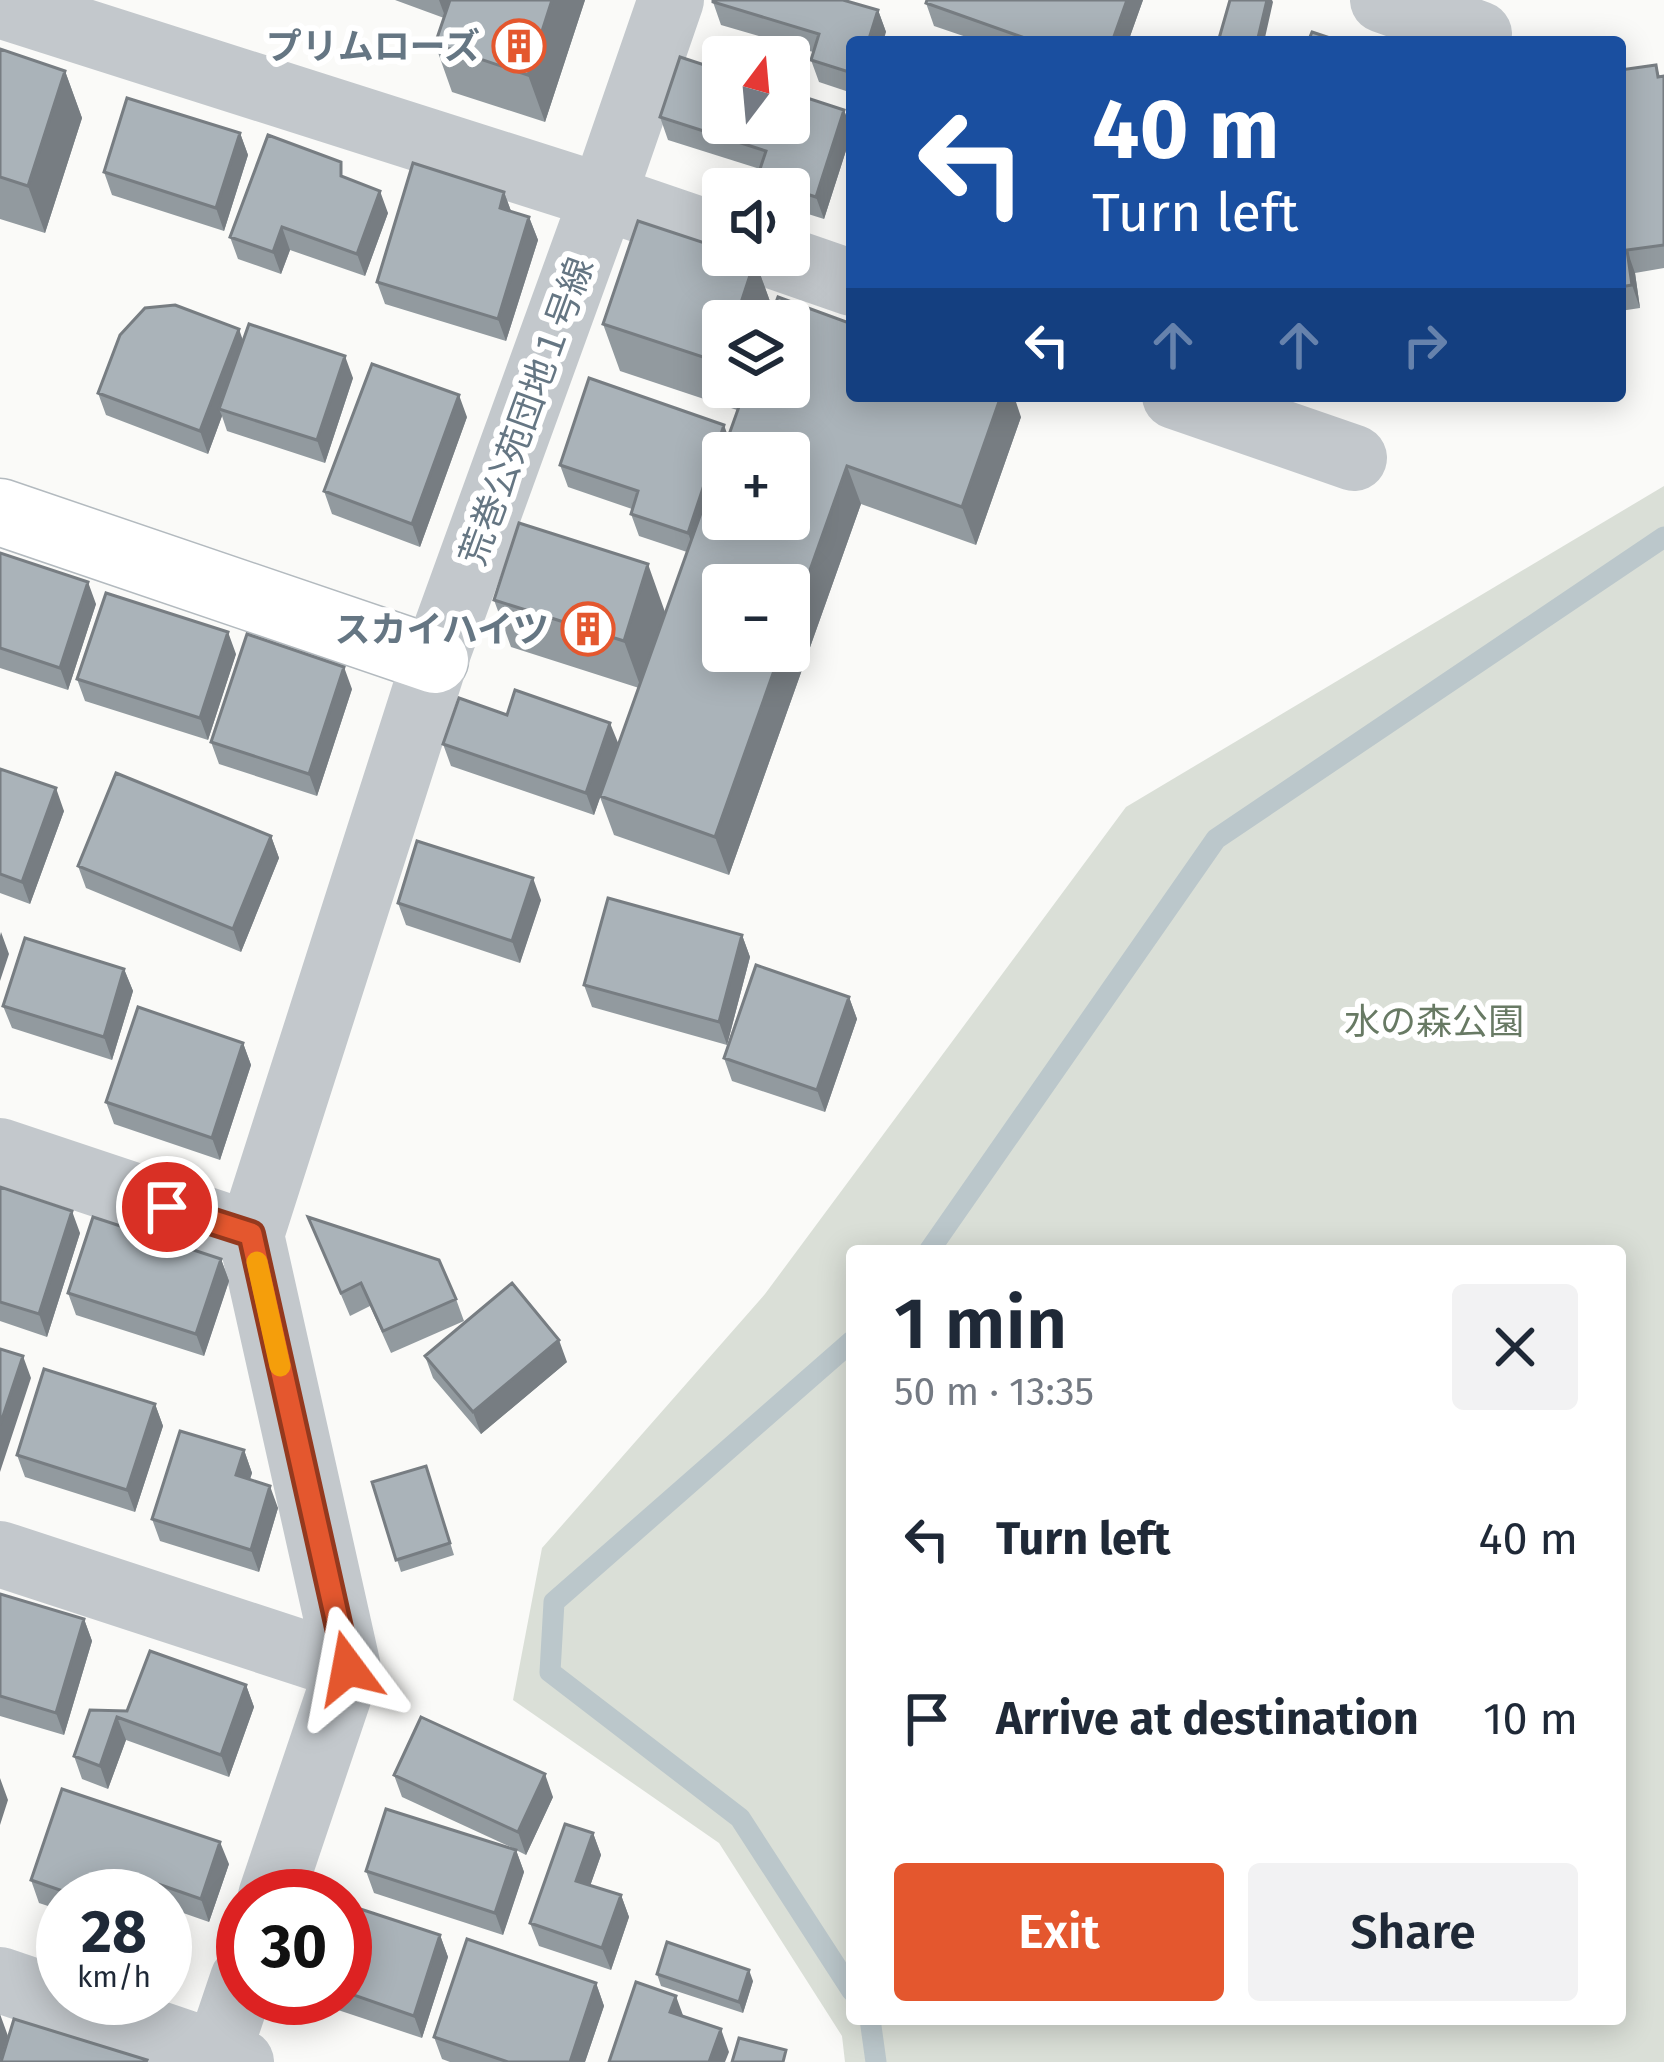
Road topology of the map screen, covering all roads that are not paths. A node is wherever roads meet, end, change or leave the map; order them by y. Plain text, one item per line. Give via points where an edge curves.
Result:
1 (671, 0) edge
2 (1383, 0) edge
3 (0, 5) edge
4 (1479, 34) dead end
5 (604, 197) junction
6 (702, 231) edge
7 (810, 269) edge
8 (846, 282) edge
9 (1192, 402) edge
10 (1354, 458) dead end
11 (0, 512) edge
12 (435, 660) junction
13 (0, 1151) edge
14 (251, 1234) junction
15 (0, 1554) edge
16 (348, 1668) junction
17 (280, 1869) edge
18 (0, 1980) edge
19 (233, 2025) edge
20 (225, 2059) edge

1 - 5 street, 荒巻公苑団地１号線
2 - 4 street
3 - 5 street
5 - 6 street
5 - 12 street, 荒巻公苑団地１号線
7 - 8 street
9 - 10 street
11 - 12 street
12 - 14 street, 荒巻公苑団地１号線
13 - 14 street
14 - 16 street
15 - 16 street
16 - 17 street
18 - 20 street
19 - 20 street

